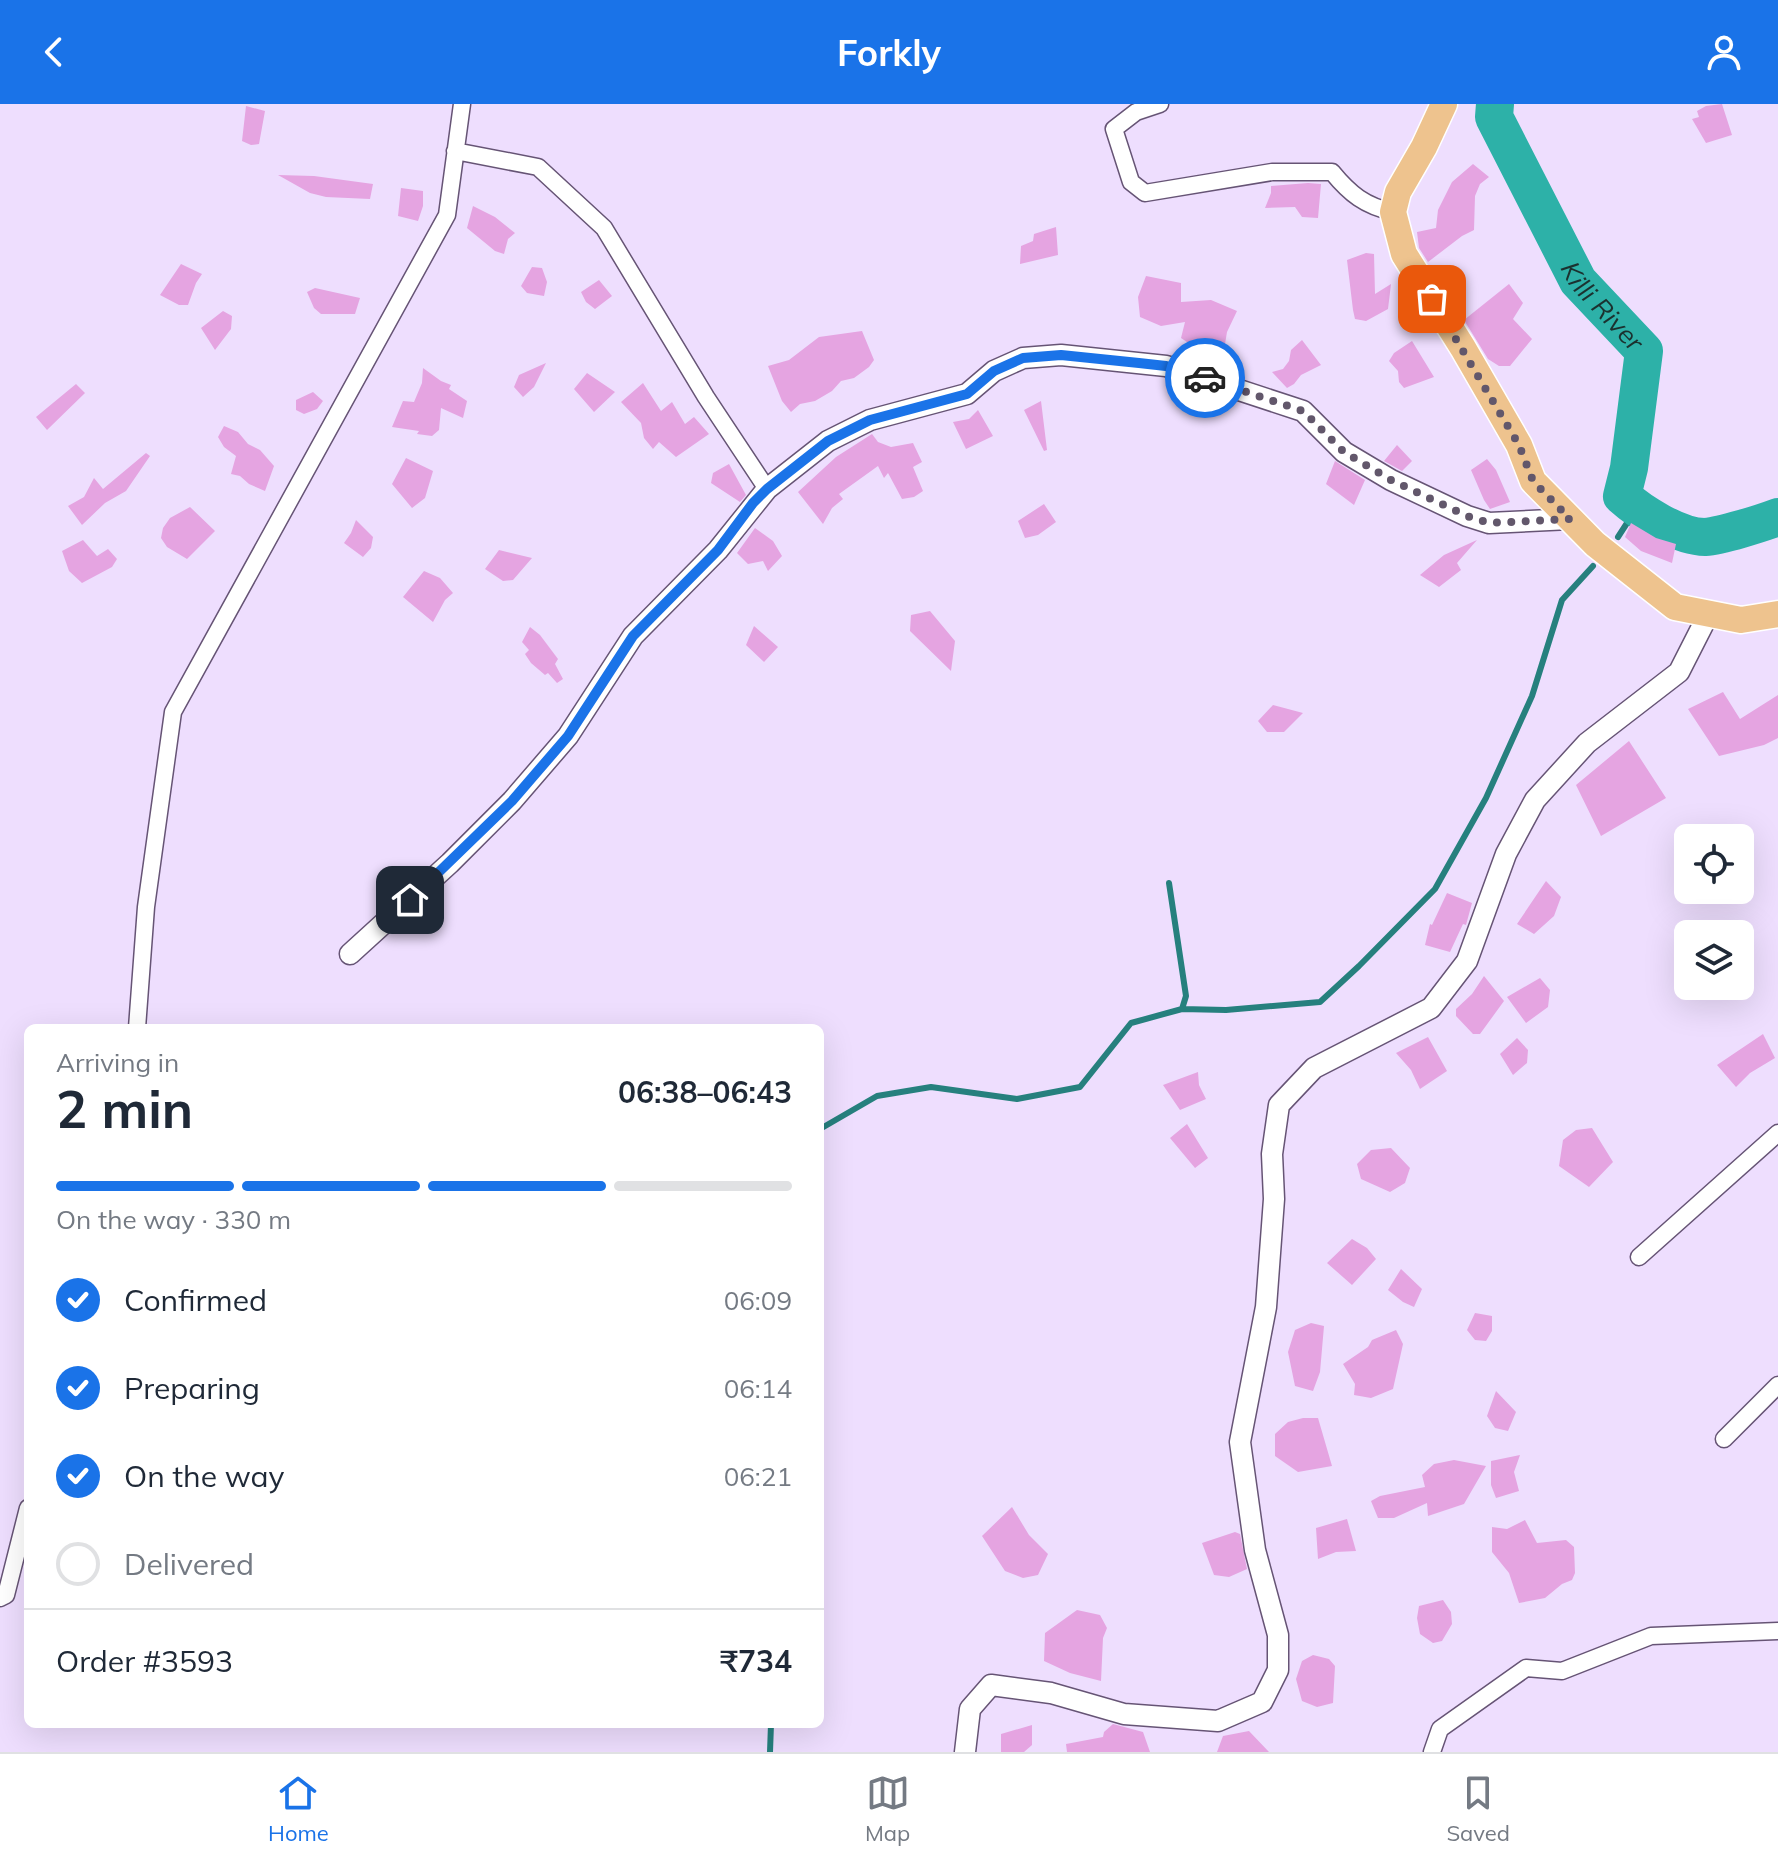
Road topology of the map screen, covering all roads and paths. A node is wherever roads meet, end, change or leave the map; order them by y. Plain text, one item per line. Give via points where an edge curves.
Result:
1 (462, 104) edge
2 (1160, 104) edge
3 (1444, 104) edge
4 (455, 151) junction
5 (1393, 212) junction
6 (767, 489) junction
7 (1570, 519) junction
8 (1778, 614) edge
9 (1708, 615) junction
10 (350, 954) dead end
11 (137, 1024) edge
12 (1778, 1133) edge
13 (1639, 1257) dead end
14 (1778, 1385) edge
15 (1724, 1439) dead end
16 (24, 1524) edge
17 (0, 1598) edge
18 (1778, 1631) edge
19 (965, 1752) edge
20 (1432, 1752) edge

1 - 4 street
2 - 5 street via 1136,112 1114,129 1131,182 1145,193 1272,172 1320,171 1332,172 1363,203
3 - 5 main road via 1398,192
4 - 6 street via 538,167 604,228
4 - 11 street via 447,215 173,712 146,907
5 - 7 main road via 1404,254 1519,445 1533,481
6 - 7 street via 828,441 870,420 967,394 994,371 1023,358 1061,355 1166,366 1303,411 1344,452 1467,516 1489,523
6 - 10 street via 718,550 633,636 568,736 512,801
7 - 9 main road via 1675,607
8 - 9 main road via 1741,620
9 - 19 street via 1679,672 1587,743 1535,800 1506,854 1467,961 1431,1008 1314,1068 1279,1105 1266,1307 1240,1442 1255,1550 1278,1635 1278,1670 1262,1702 1218,1721 1124,1714 1051,1693 991,1685 970,1709
12 - 13 street
14 - 15 street
16 - 17 street via 6,1595
18 - 20 street via 1651,1636 1562,1671 1526,1668 1440,1729

